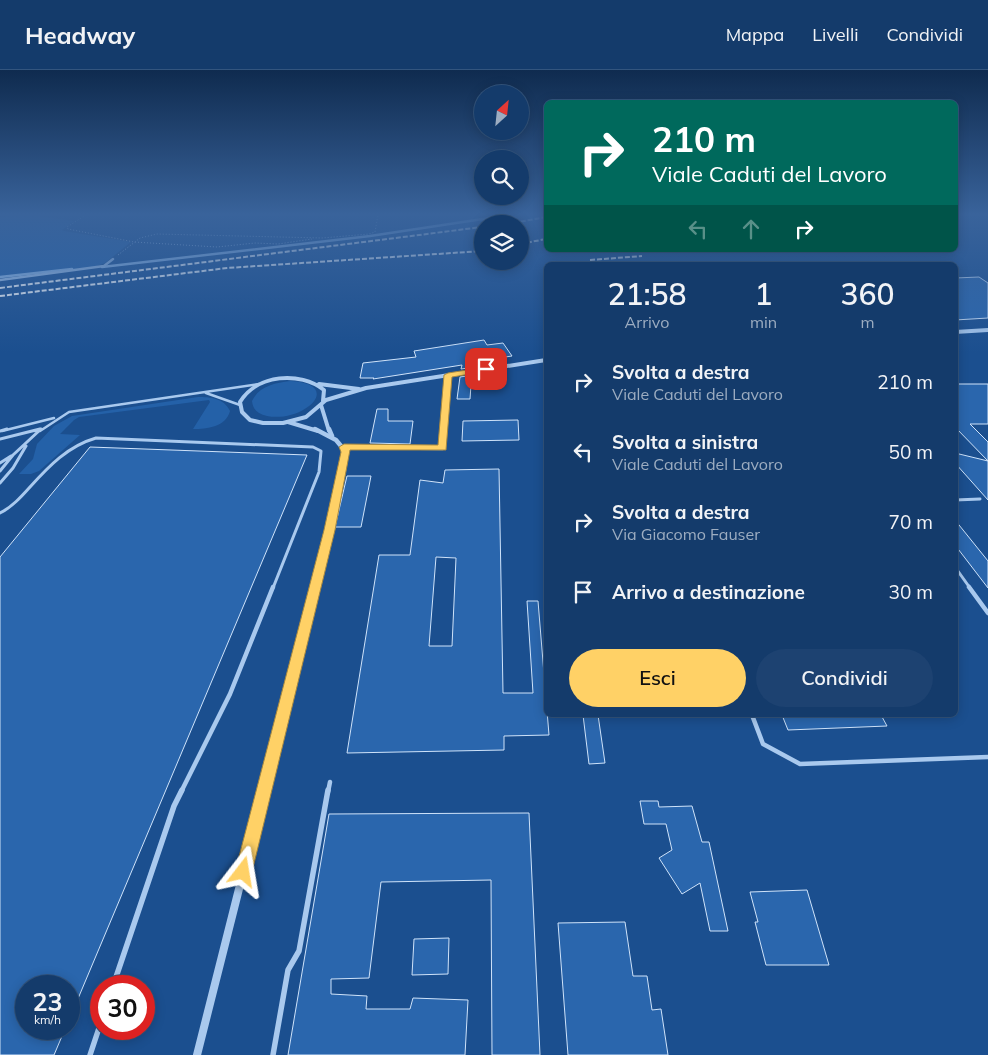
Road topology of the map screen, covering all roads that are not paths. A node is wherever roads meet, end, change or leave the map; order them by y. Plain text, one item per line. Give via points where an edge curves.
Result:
1 (110, 261) edge
2 (0, 280) edge
3 (988, 330) edge
4 (958, 332) edge
5 (544, 360) edge
6 (448, 375) junction
7 (261, 383) junction
8 (319, 384) junction
9 (362, 389) junction
10 (204, 392) junction
11 (322, 403) junction
12 (240, 404) junction
13 (56, 418) junction
14 (288, 422) junction
15 (41, 429) junction
16 (0, 431) edge
17 (332, 437) junction
18 (0, 439) edge
19 (28, 442) junction
20 (344, 447) junction
21 (12, 455) junction
22 (0, 463) edge
23 (0, 471) edge
24 (0, 483) edge
25 (980, 499) dead end
26 (958, 500) edge
27 (0, 513) edge
28 (958, 571) edge
29 (988, 613) edge
30 (753, 717) edge
31 (988, 757) edge
32 (330, 782) dead end
33 (117, 975) edge
34 (95, 1040) edge
35 (90, 1055) edge
36 (197, 1055) edge
37 (273, 1055) edge

1 - 2 street via 104,266
3 - 4 street
5 - 6 street
6 - 9 street
6 - 20 street via 443,448
7 - 8 street via 287,377 305,378
7 - 10 lane
7 - 12 street via 243,396
8 - 9 street
8 - 11 street via 324,390
9 - 11 street
10 - 12 lane
10 - 13 lane via 78,410
11 - 14 street via 302,418
11 - 17 street
12 - 14 street via 242,412 254,420 274,424
13 - 15 lane
13 - 16 lane
14 - 17 street
15 - 18 lane
15 - 19 lane
17 - 20 street
19 - 21 lane
19 - 24 lane
20 - 36 street via 346,452 330,530
21 - 22 lane
21 - 23 lane
25 - 26 lane
27 - 33 lane via 9,509 73,447 96,438 313,447 320,451 319,472 230,694 174,806
28 - 29 lane
30 - 31 lane via 763,744 800,764
32 - 37 lane via 299,951 288,970
34 - 35 lane

